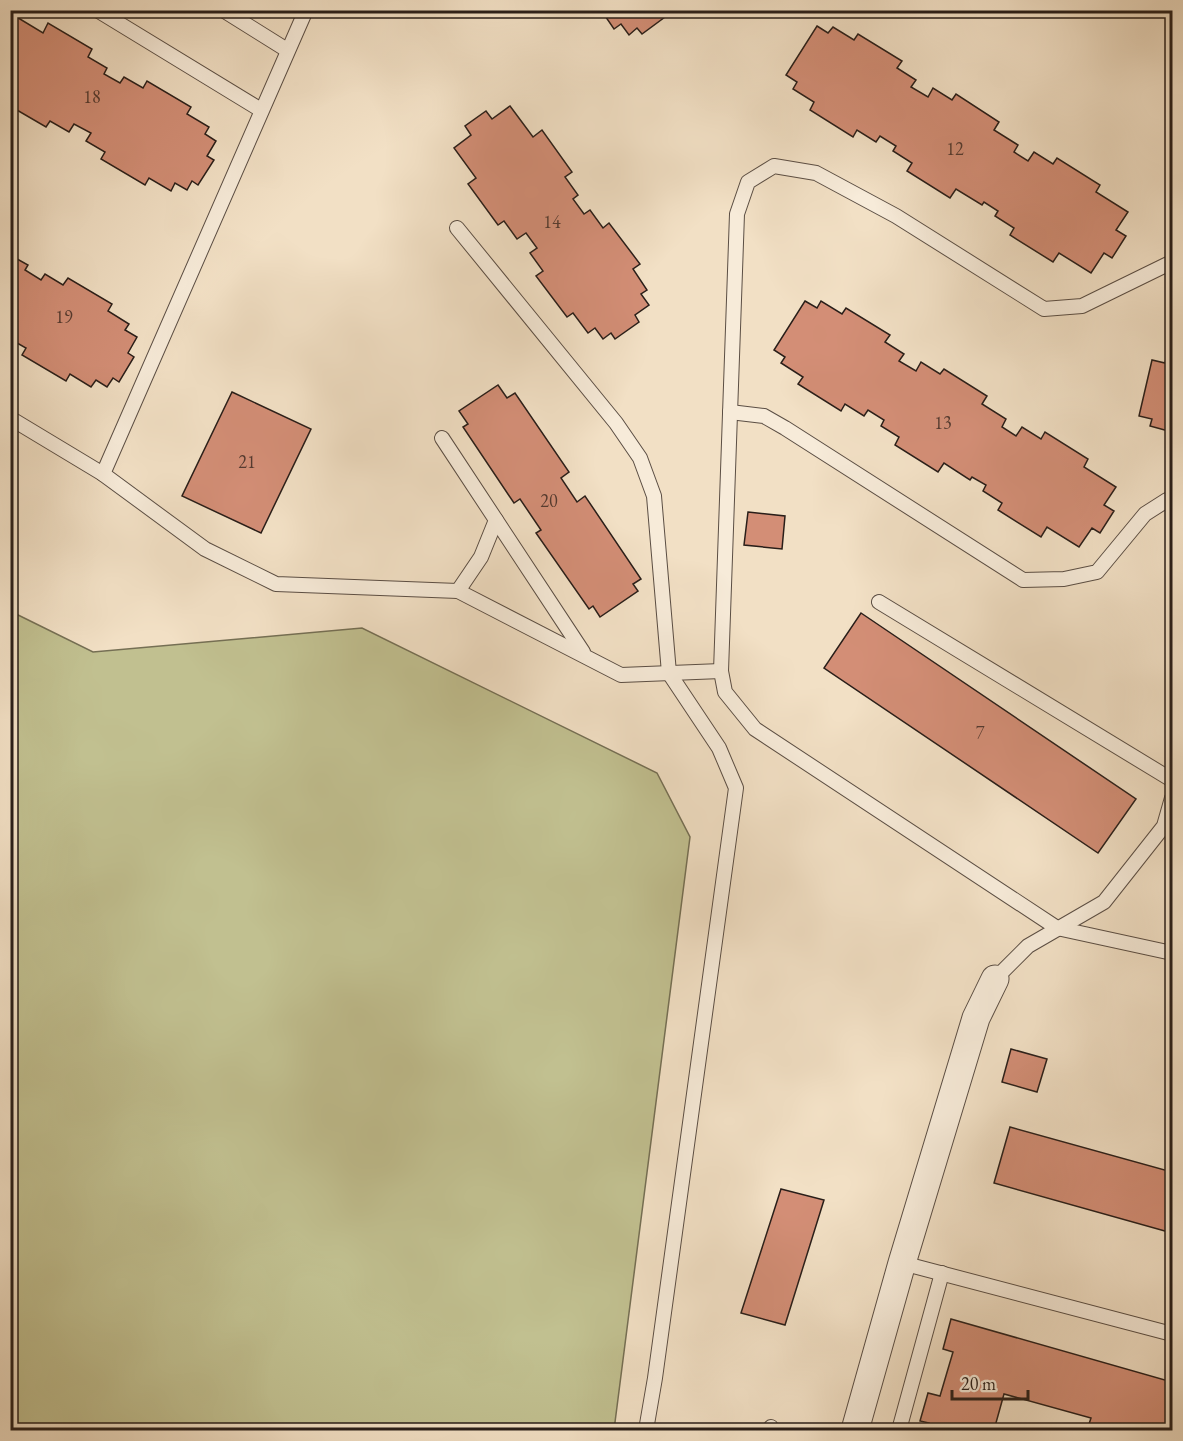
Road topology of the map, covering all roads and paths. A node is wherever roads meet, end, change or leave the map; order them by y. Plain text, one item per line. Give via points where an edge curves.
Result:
1 (97, 10) edge
2 (223, 10) edge
3 (306, 10) edge
4 (287, 50) junction
5 (261, 110) junction
6 (457, 228) dead end
7 (1173, 262) edge
8 (730, 412) junction
9 (10, 418) edge
10 (442, 438) dead end
11 (103, 474) junction
12 (1173, 500) edge
13 (496, 520) junction
14 (458, 591) junction
15 (879, 602) dead end
16 (584, 654) junction
17 (721, 670) junction
18 (669, 673) junction
19 (1173, 780) edge
20 (1173, 798) edge
21 (1057, 928) junction
22 (1173, 953) edge
23 (995, 979) joint
24 (902, 1263) junction
25 (942, 1273) junction
26 (1173, 1334) edge
27 (646, 1431) edge
28 (855, 1431) edge
29 (899, 1431) edge

1 - 5 lane
2 - 4 lane
3 - 4 lane
4 - 5 lane
5 - 11 lane
6 - 18 lane via 640,458 654,496
7 - 8 lane via 1082,306 1044,309 896,216 816,173 774,166 748,182 737,214
8 - 12 lane via 764,416 1023,580 1097,573 1145,514
8 - 17 lane
9 - 11 lane
10 - 13 lane
11 - 14 lane via 205,549 276,584
13 - 14 lane via 481,557
13 - 16 lane
14 - 16 lane
15 - 19 lane
16 - 18 lane via 621,675
17 - 18 lane
17 - 21 lane via 725,692 755,729
18 - 27 lane via 719,748 736,788
20 - 21 lane via 1164,826 1104,902
21 - 22 lane
21 - 23 lane via 1028,946
23 - 24 street via 976,1018
24 - 25 lane
24 - 28 street
25 - 26 lane
25 - 29 lane

